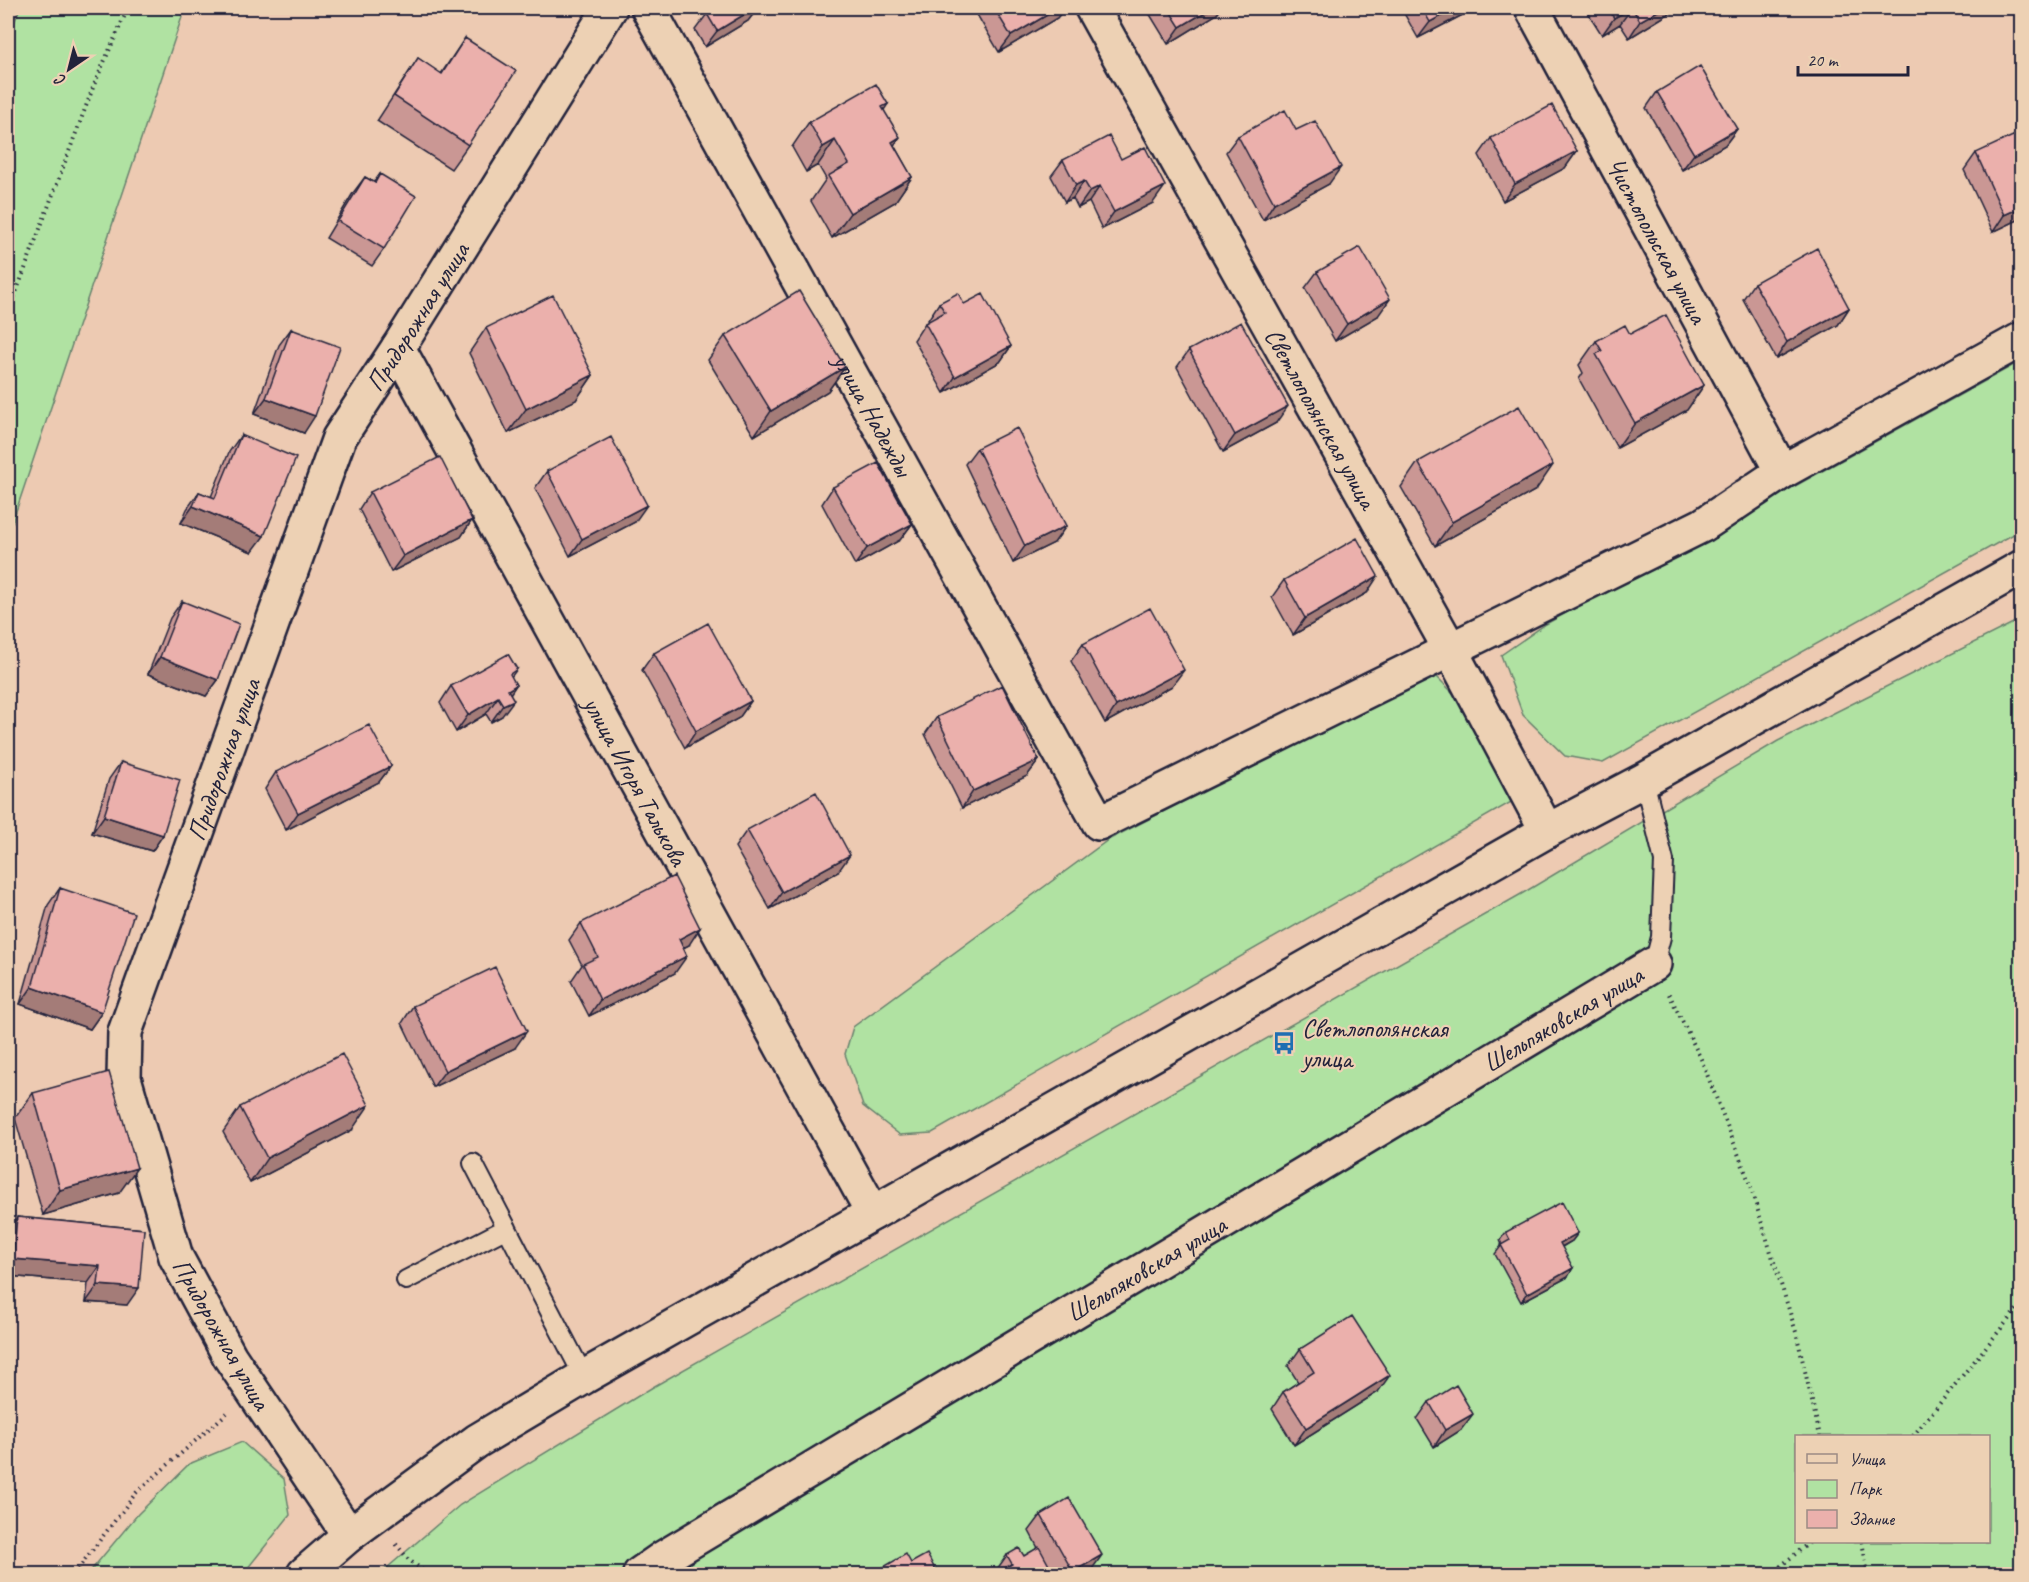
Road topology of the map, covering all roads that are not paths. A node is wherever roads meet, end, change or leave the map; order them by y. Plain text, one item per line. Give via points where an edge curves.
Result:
1 (610, 8) edge
2 (648, 8) edge
3 (1092, 8) edge
4 (1532, 8) edge
5 (2022, 339) edge
6 (398, 348) junction
7 (1782, 472) junction
8 (2022, 567) edge
9 (1450, 649) junction
10 (1644, 780) junction
11 (1547, 831) junction
12 (1654, 964) joint
13 (473, 1163) dead end
14 (873, 1213) junction
15 (507, 1228) junction
16 (406, 1280) dead end
17 (584, 1377) junction
18 (361, 1526) junction
19 (304, 1575) edge
20 (640, 1575) edge

1 - 6 street, Придорожная улица
2 - 9 street, улица Надежды via 1099,823
3 - 9 street, Светлополянская улица
4 - 7 street, Чистопольская улица
5 - 7 street
6 - 14 street, улица Игоря Талькова
6 - 18 street, Придорожная улица via 339,438 125,1032 124,1078 176,1257 252,1391
7 - 9 street via 1704,525
8 - 10 street
9 - 11 street, Светлополянская улица
10 - 11 street
10 - 12 lane via 1664,861 1661,937
11 - 14 street
12 - 20 street, Шельпяковская улица via 663,1557
13 - 15 lane
14 - 17 street
15 - 16 lane
15 - 17 lane
17 - 18 street via 477,1441
18 - 19 street

